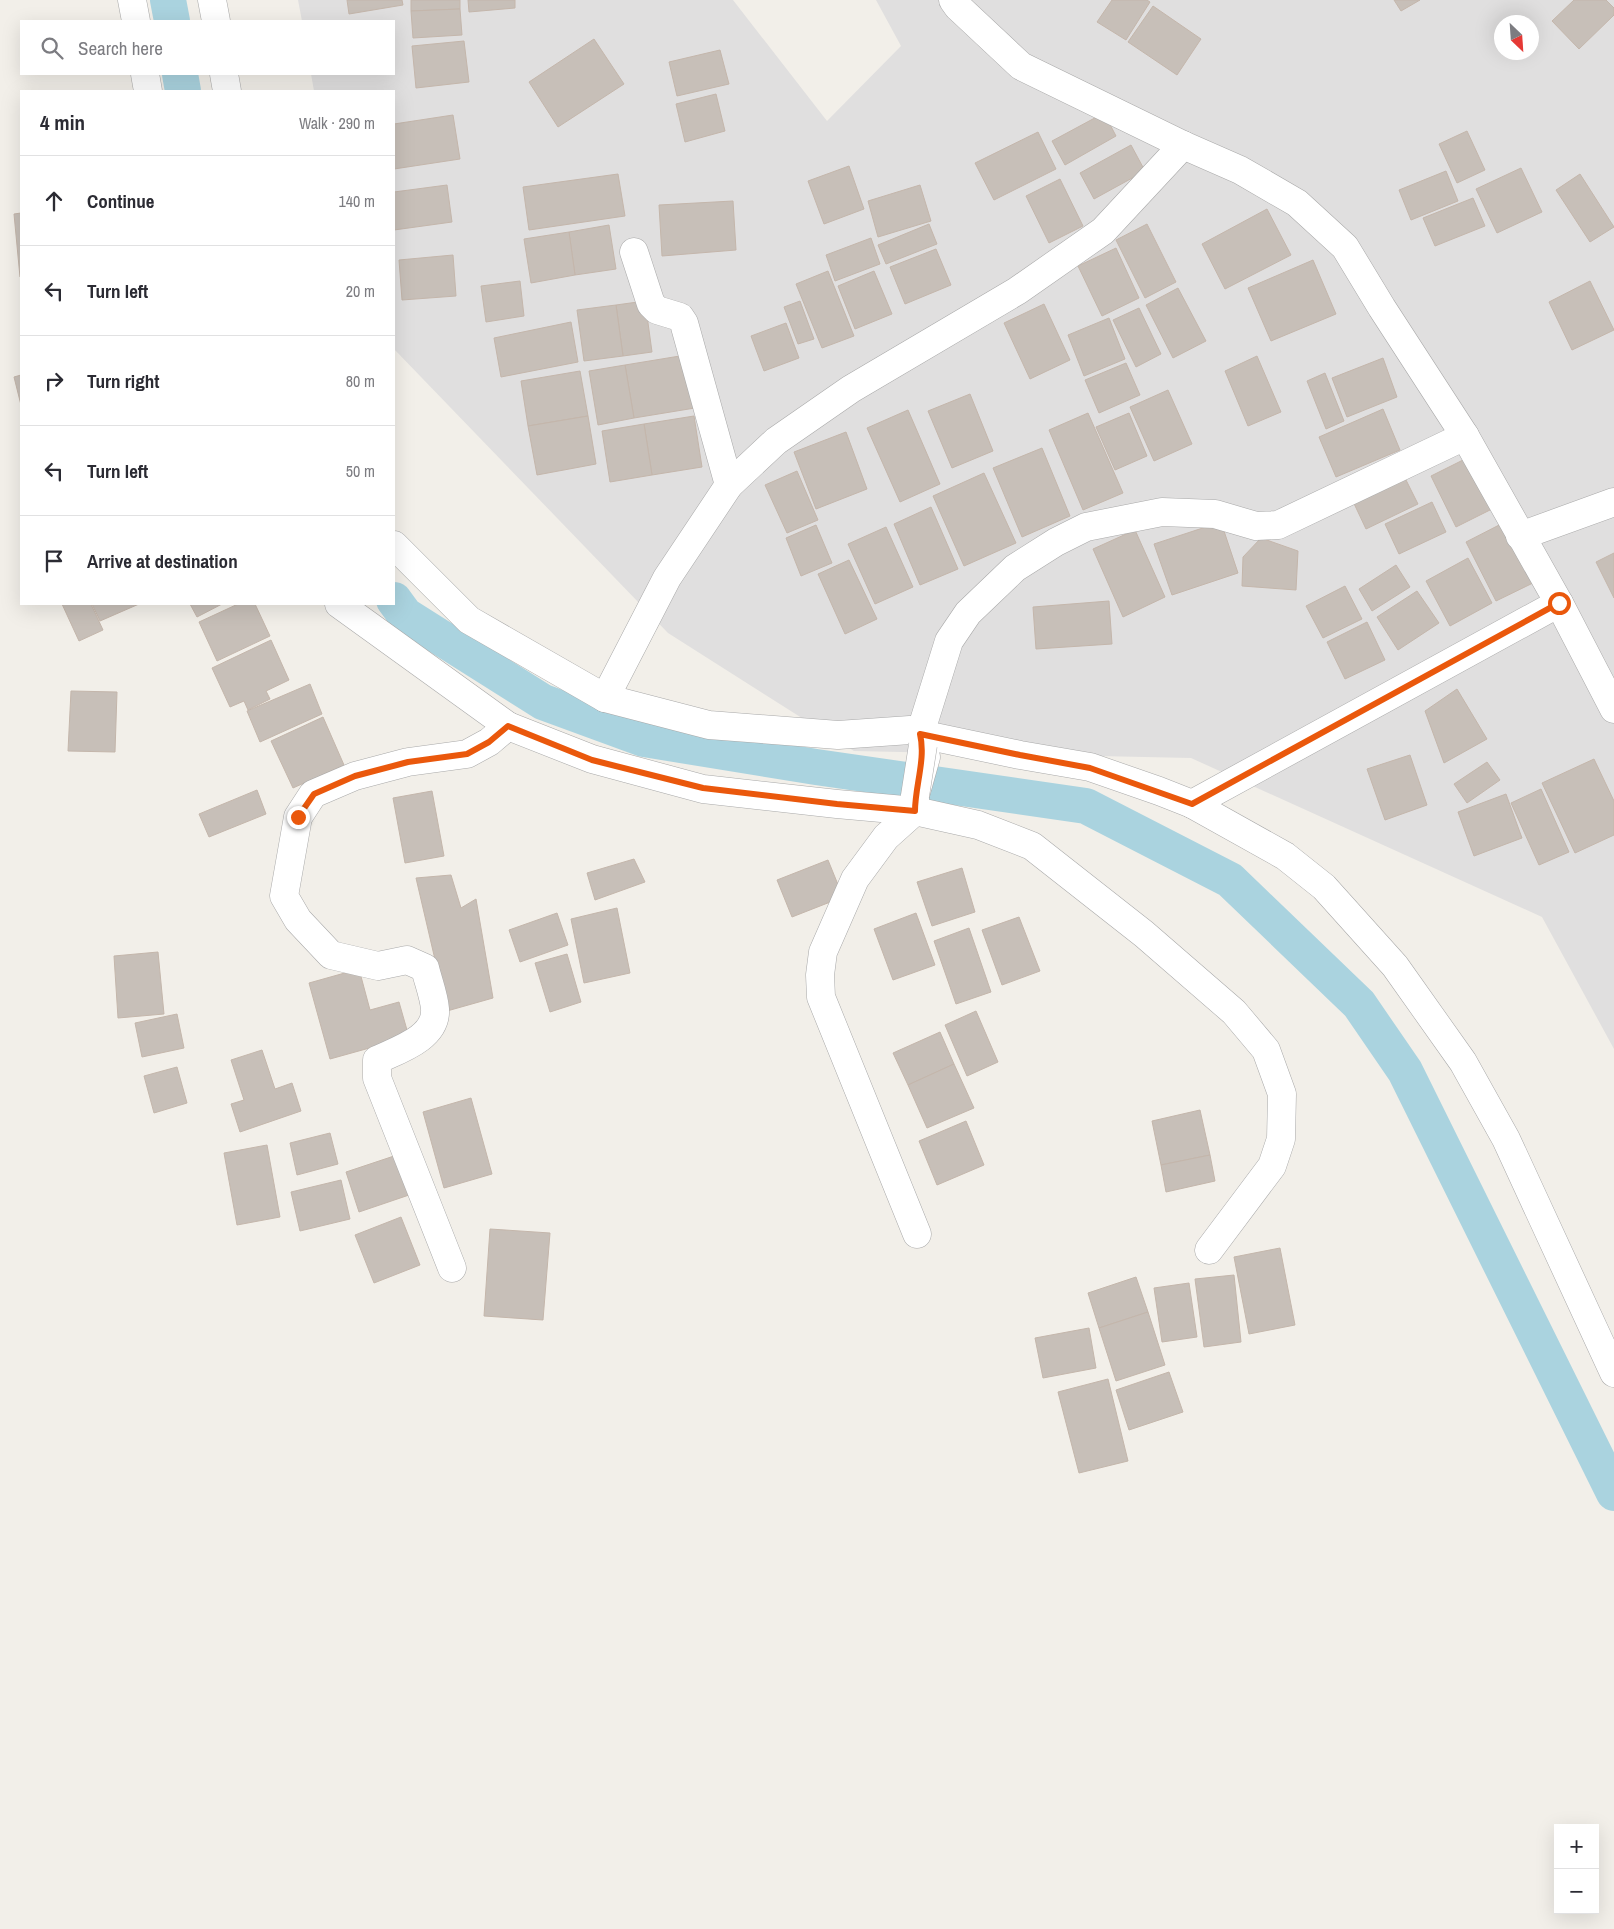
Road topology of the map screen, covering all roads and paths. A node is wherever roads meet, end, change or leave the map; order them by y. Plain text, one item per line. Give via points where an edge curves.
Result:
1 (132, 0) edge
2 (212, 0) edge
3 (954, 0) edge
4 (136, 20) edge
5 (216, 20) edge
6 (145, 75) edge
7 (224, 75) edge
8 (148, 90) edge
9 (227, 90) edge
10 (1183, 145) junction
11 (634, 252) dead end
12 (1465, 436) junction
13 (729, 485) junction
14 (1614, 502) edge
15 (1524, 534) junction
16 (395, 545) edge
17 (1559, 603) junction
18 (340, 605) edge
19 (605, 698) junction
20 (1614, 709) edge
21 (508, 726) junction
22 (923, 746) junction
23 (915, 804) junction
24 (1192, 804) junction
25 (917, 1234) dead end
26 (1209, 1250) dead end
27 (452, 1268) dead end
28 (1614, 1373) edge

1 - 4 street
2 - 5 street
3 - 10 street via 1021,66
6 - 8 street
7 - 9 street
10 - 12 street via 1240,170 1297,203 1345,247
10 - 13 street via 1103,231 1018,291 851,389 776,441
11 - 13 street via 651,304 656,310 680,317 684,323
12 - 15 street
12 - 22 street via 1278,525 1256,526 1215,514 1162,512 1086,527 1056,542 1015,568 968,613 949,641
13 - 19 street via 667,578
14 - 15 street
15 - 17 street
16 - 19 street via 469,620
17 - 20 street
17 - 24 street
18 - 21 street
19 - 22 street via 709,725 838,735 910,730
21 - 23 street via 592,760 703,788 837,804
21 - 27 street via 467,754 408,762 355,776 314,794 298,817 284,896 298,920 331,955 378,966 407,960 425,968 436,1010 431,1028 419,1039 377,1060 377,1078
22 - 23 street, bridge
22 - 24 street via 1020,755 1090,768
23 - 25 street via 855,879 823,952 820,975 821,998
23 - 26 street via 1032,846 1144,934 1234,1012 1266,1050 1282,1094 1281,1139 1272,1166
24 - 28 street via 1285,856 1307,872 1395,966 1457,1053 1506,1139

